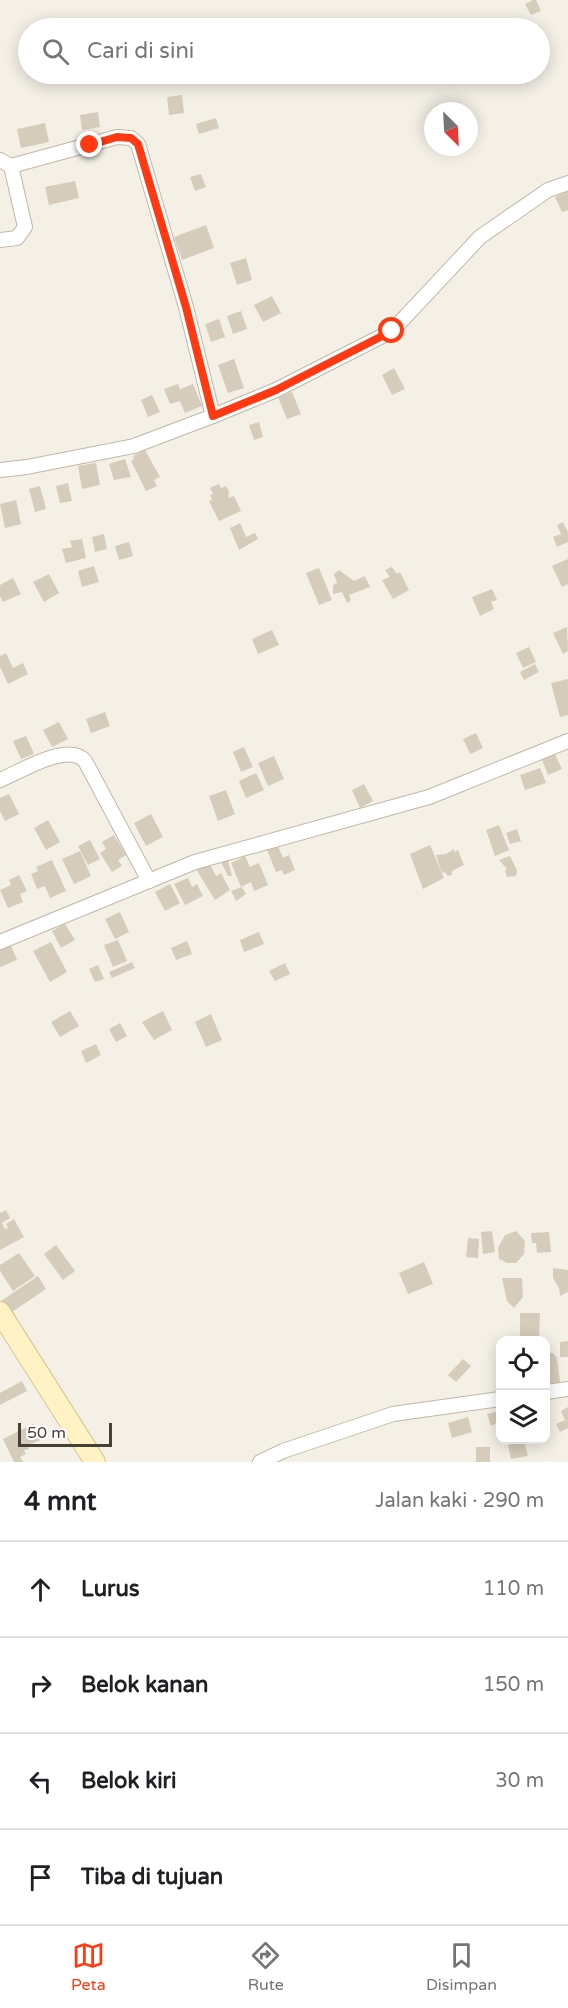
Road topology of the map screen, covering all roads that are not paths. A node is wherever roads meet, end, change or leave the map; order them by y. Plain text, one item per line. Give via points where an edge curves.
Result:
1 (5, 163) edge
2 (568, 183) edge
3 (0, 240) edge
4 (213, 416) junction
5 (0, 470) edge
6 (568, 741) edge
7 (0, 780) edge
8 (149, 881) junction
9 (0, 942) edge
10 (0, 1312) edge
11 (568, 1389) edge
12 (550, 1391) edge
13 (496, 1400) edge
14 (95, 1462) edge
15 (260, 1462) edge

1 - 3 street via 25,227 17,238
1 - 4 street via 117,137 131,138 138,144
2 - 4 street via 548,190 480,237 392,331 276,390
4 - 5 street via 134,446
6 - 8 street via 429,797 195,862
7 - 8 street via 58,755 81,756
8 - 9 street
10 - 14 street
11 - 12 street
13 - 15 street via 393,1414

